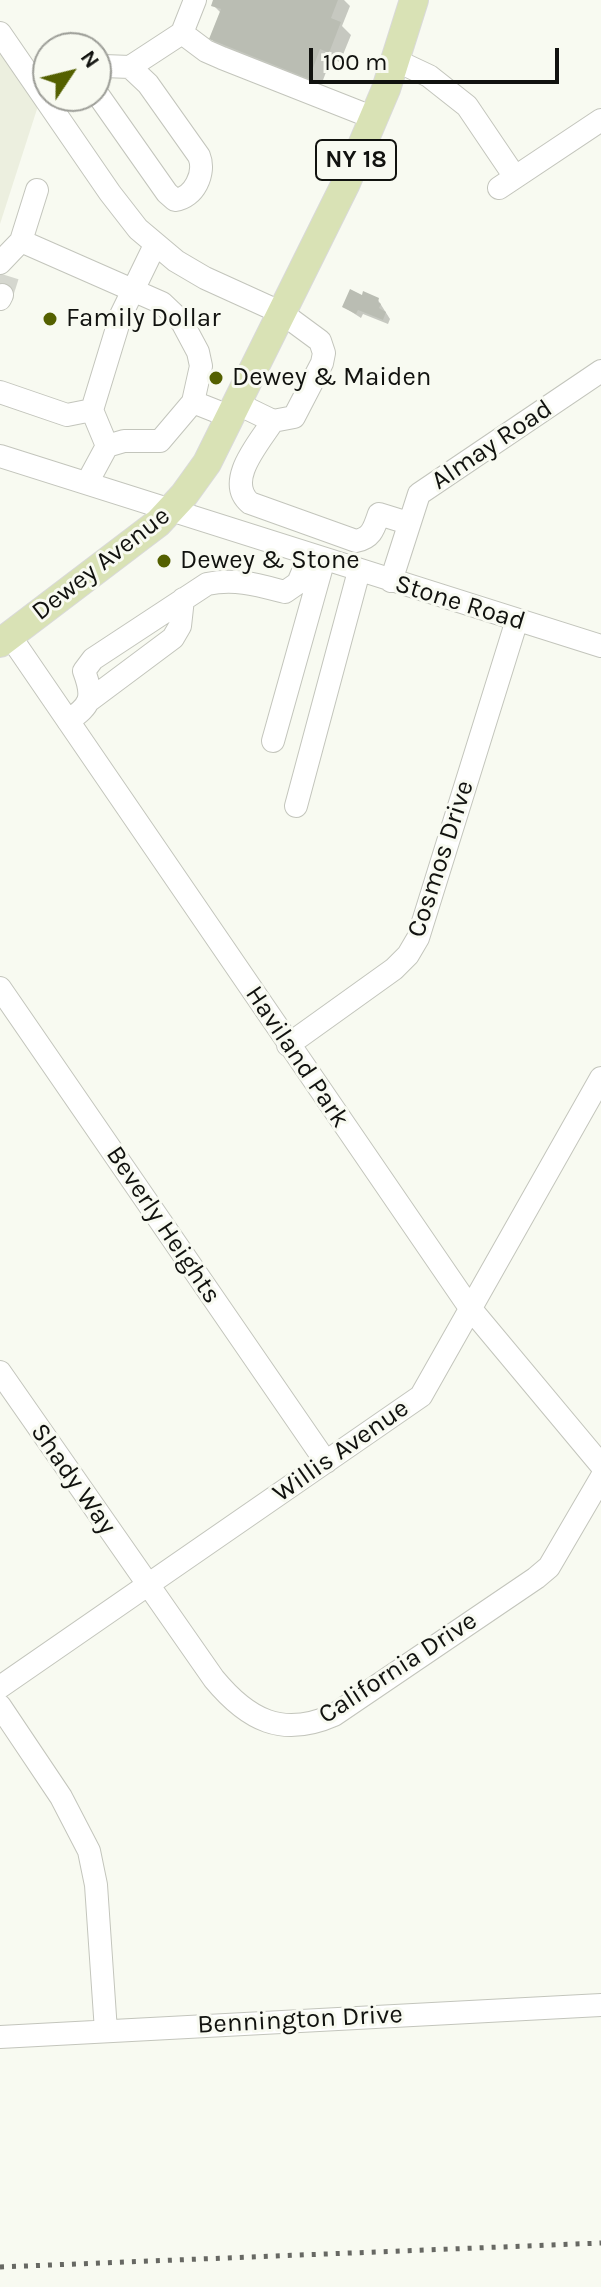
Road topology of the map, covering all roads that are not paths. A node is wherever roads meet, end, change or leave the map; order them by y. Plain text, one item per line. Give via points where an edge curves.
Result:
1 (195, 0) edge
2 (414, 0) edge
3 (0, 33) edge
4 (182, 33) junction
5 (395, 60) junction
6 (112, 66) edge
7 (130, 67) junction
8 (32, 72) edge
9 (62, 112) edge
10 (110, 112) edge
11 (374, 118) junction
12 (601, 120) edge
13 (37, 190) dead end
14 (155, 245) junction
15 (7, 271) edge
16 (133, 289) junction
17 (282, 313) junction
18 (601, 371) edge
19 (0, 392) edge
20 (193, 402) junction
21 (92, 410) junction
22 (235, 411) junction
23 (273, 421) junction
24 (107, 446) junction
25 (0, 456) edge
26 (87, 483) junction
27 (172, 510) junction
28 (408, 523) junction
29 (317, 557) junction
30 (359, 571) junction
31 (391, 581) junction
32 (183, 599) junction
33 (517, 620) junction
34 (5, 639) edge
35 (601, 646) edge
36 (90, 700) junction
37 (68, 721) junction
38 (273, 741) dead end
39 (296, 806) dead end
40 (0, 988) edge
41 (288, 1045) junction
42 (601, 1078) edge
43 (470, 1308) junction
44 (0, 1372) edge
45 (326, 1462) junction
46 (601, 1465) edge
47 (601, 1478) edge
48 (147, 1585) junction
49 (0, 1687) edge
50 (0, 1706) edge
51 (601, 2005) edge
52 (106, 2031) junction
53 (0, 2037) edge

1 - 4 street
2 - 5 main road, Dewey Avenue / NY 18
3 - 8 street
4 - 7 street
4 - 11 street via 206,51
5 - 11 main road, Dewey Avenue / NY 18
5 - 12 street via 429,76 467,106 507,182
6 - 7 street
7 - 10 street via 199,156 200,177 188,196 175,200 167,193
9 - 14 street via 124,212
11 - 17 main road, Dewey Avenue / NY 18
13 - 15 street
14 - 16 street
14 - 17 street via 205,278
15 - 16 street
16 - 20 street via 162,303 182,322 198,352 201,366
16 - 21 street
17 - 22 main road, Dewey Avenue / NY 18
17 - 23 street via 320,341 324,353 294,417
18 - 28 street, Almay Road via 419,494
19 - 21 street via 67,415
20 - 22 street
20 - 24 street via 160,441
21 - 24 street
22 - 23 street
22 - 27 main road, Dewey Avenue / NY 18 via 207,463
23 - 28 street via 239,480 250,503 356,541 373,532 379,514
24 - 26 street
25 - 26 street, Stone Road
26 - 27 street, Stone Road
27 - 29 street, Stone Road
27 - 34 main road, Dewey Avenue / NY 18
28 - 31 street, Almay Road
29 - 30 street, Stone Road
29 - 32 street via 285,592 223,581
29 - 38 street
30 - 31 street, Stone Road
30 - 39 street
31 - 33 street, Stone Road
32 - 36 street via 173,638
32 - 36 street via 93,659 84,671
33 - 35 street, Stone Road
33 - 41 street, Cosmos Drive via 418,938 394,969
34 - 37 street, Haviland Park
36 - 37 street
37 - 41 street, Haviland Park
40 - 45 street, Beverly Heights
41 - 43 street, Haviland Park
42 - 43 street, Willis Avenue
43 - 45 street, Willis Avenue via 421,1396
43 - 46 street, Haviland Park
44 - 48 street, Shady Way
45 - 48 street, Willis Avenue
47 - 48 street, California Drive via 549,1567 316,1723 296,1726 260,1720 229,1698
48 - 49 street, Willis Avenue
50 - 52 street via 61,1797 89,1851
51 - 52 street, Bennington Drive
52 - 53 street, Bennington Drive

